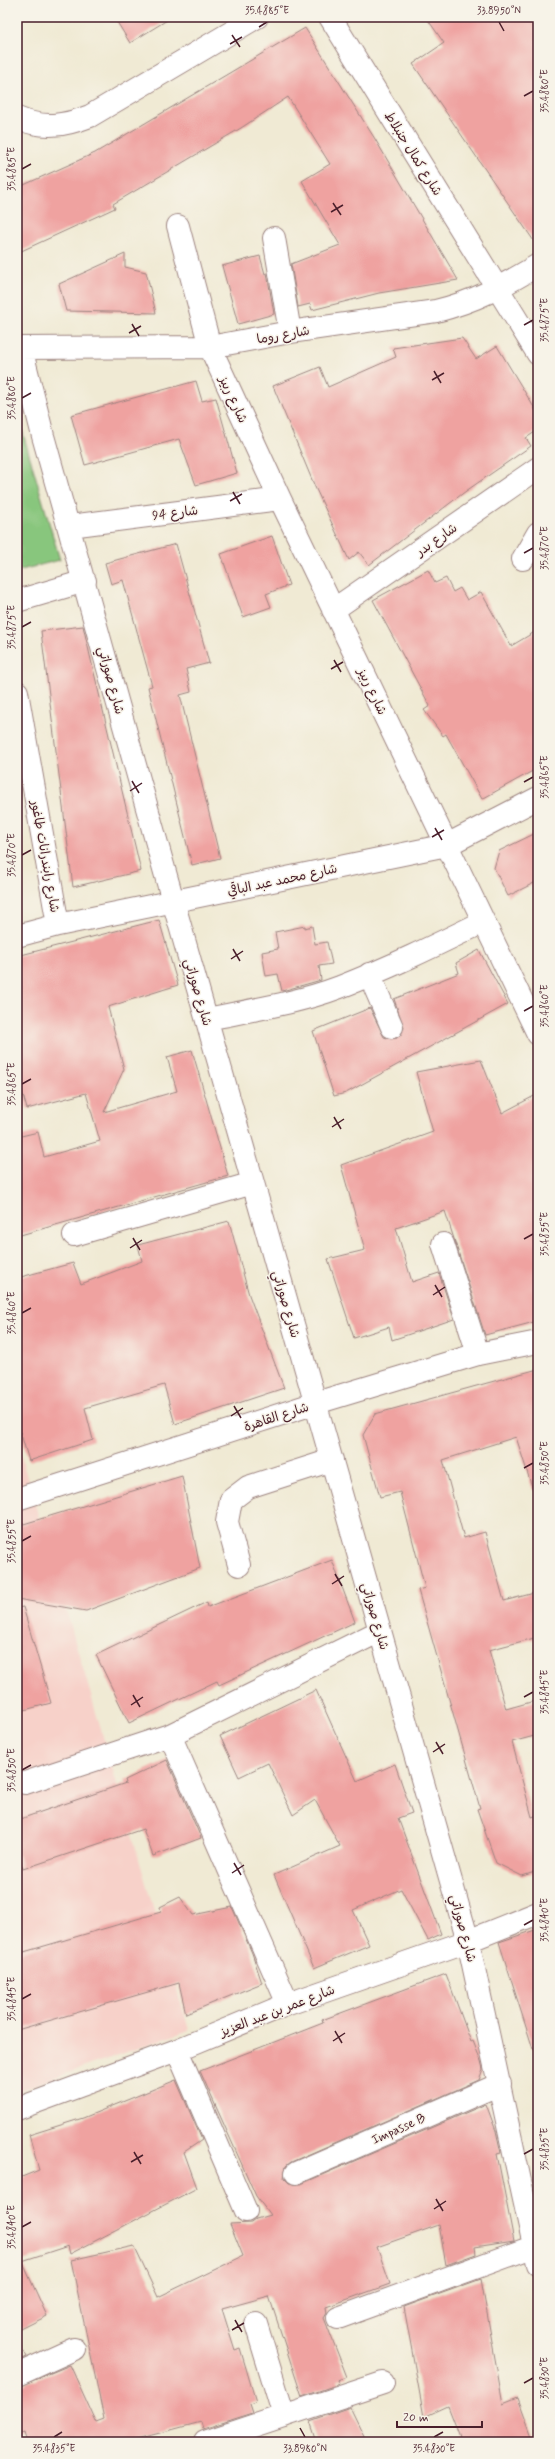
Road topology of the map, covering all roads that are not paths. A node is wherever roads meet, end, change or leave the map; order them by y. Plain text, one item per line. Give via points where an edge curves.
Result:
1 (257, 17) edge
2 (330, 17) edge
3 (17, 118) edge
4 (178, 226) dead end
5 (274, 238) dead end
6 (538, 265) edge
7 (498, 289) junction
8 (290, 332) junction
9 (60, 347) junction
10 (210, 347) junction
11 (19, 348) edge
12 (538, 354) edge
13 (29, 381) junction
14 (538, 468) edge
15 (280, 498) junction
16 (70, 526) junction
17 (538, 533) edge
18 (523, 559) dead end
19 (85, 581) junction
20 (17, 601) edge
21 (333, 610) junction
22 (17, 692) edge
23 (538, 798) edge
24 (447, 845) junction
25 (173, 901) junction
26 (483, 922) junction
27 (58, 925) junction
28 (17, 936) edge
29 (369, 974) junction
30 (208, 1019) junction
31 (392, 1027) dead end
32 (538, 1034) edge
33 (253, 1184) junction
34 (74, 1235) dead end
35 (443, 1244) dead end
36 (538, 1342) edge
37 (478, 1354) junction
38 (316, 1403) junction
39 (332, 1460) junction
40 (17, 1499) edge
41 (239, 1565) dead end
42 (380, 1631) junction
43 (170, 1736) junction
44 (25, 1783) dead end
45 (538, 1913) edge
46 (468, 1941) junction
47 (288, 2004) junction
48 (177, 2050) junction
49 (500, 2084) junction
50 (17, 2109) edge
51 (296, 2173) dead end
52 (246, 2211) dead end
53 (536, 2255) edge
54 (338, 2318) dead end
55 (256, 2324) dead end
56 (74, 2348) dead end
57 (17, 2375) edge
58 (383, 2383) dead end
59 (284, 2416) junction
60 (204, 2442) edge

1 - 3 street via 90,116 69,124 49,126
2 - 7 street, شارع كمال جنبلاط
4 - 10 street, شارع ربيز
5 - 8 street
6 - 7 street, شارع روما
7 - 8 street, شارع روما via 436,311
7 - 12 street, شارع كمال جنبلاط
8 - 10 street, شارع روما
9 - 10 street, شارع روما
9 - 11 street, شارع روما
9 - 13 street via 43,361
10 - 15 street, شارع ربيز
11 - 13 street, شارع صوراتي
13 - 16 street, شارع صوراتي
14 - 21 street, شارع بدر
15 - 16 street, شارع 94
15 - 21 street, شارع ربيز
16 - 19 street, شارع صوراتي
17 - 18 street
19 - 20 street
19 - 25 street, شارع صوراتي
21 - 24 street, شارع ربيز
22 - 27 street, شارع رابندرانات طاغور
23 - 24 street, شارع محمد عبد الباقي
24 - 25 street, شارع محمد عبد الباقي
24 - 26 street, شارع ربيز
25 - 27 street, شارع محمد عبد الباقي
25 - 30 street, شارع صوراتي
26 - 29 street via 418,954
26 - 32 street, شارع ربيز
27 - 28 street, شارع محمد عبد الباقي
29 - 30 street via 308,997
29 - 31 street
30 - 33 street, شارع صوراتي
33 - 34 street
33 - 38 street, شارع صوراتي
35 - 37 street
36 - 37 street, شارع القاهرة
37 - 38 street, شارع القاهرة
38 - 39 street, شارع صوراتي
38 - 40 street, شارع القاهرة
39 - 41 street via 248,1487 231,1500 228,1522
39 - 42 street, شارع صوراتي
42 - 43 street
42 - 46 street, شارع صوراتي
43 - 44 street
43 - 47 street
45 - 46 street, شارع عمر بن عبد العزيز
46 - 47 street, شارع عمر بن عبد العزيز
46 - 49 street, شارع صوراتي
47 - 48 street, شارع عمر بن عبد العزيز
48 - 50 street, شارع عمر بن عبد العزيز
48 - 52 street
49 - 51 street, Impasse B
49 - 53 street, شارع صوراتي
53 - 54 street
55 - 59 street
56 - 57 street
58 - 59 street
59 - 60 street

